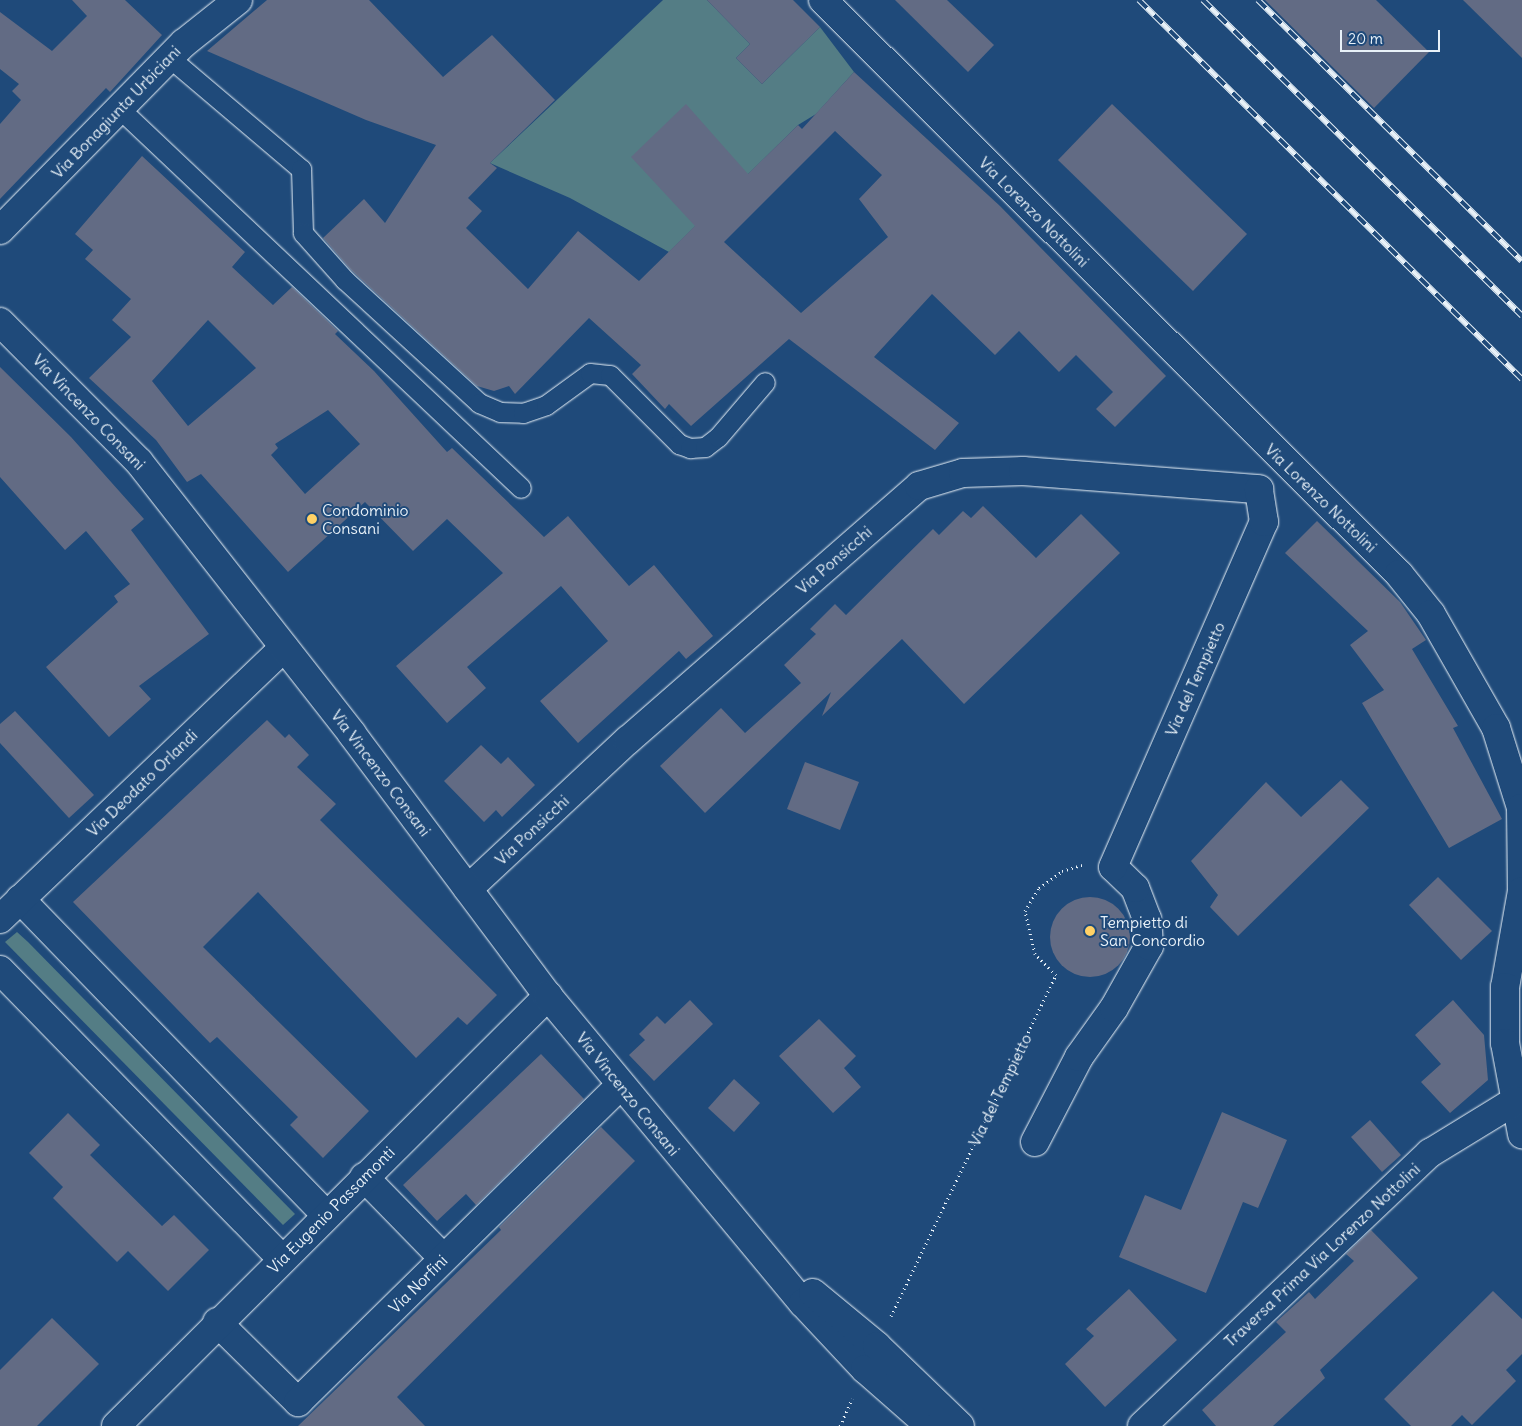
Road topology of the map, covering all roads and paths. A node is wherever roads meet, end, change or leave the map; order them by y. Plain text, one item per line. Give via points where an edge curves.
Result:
1 (238, 0) edge
2 (823, 0) edge
3 (170, 58) junction
4 (121, 110) junction
5 (0, 230) edge
6 (0, 322) edge
7 (765, 382) dead end
8 (1278, 458) junction
9 (521, 488) dead end
10 (1259, 489) junction
11 (284, 648) junction
12 (1113, 867) junction
13 (468, 889) junction
14 (20, 900) junction
15 (0, 919) edge
16 (0, 970) edge
17 (548, 996) junction
18 (620, 1086) junction
19 (1514, 1101) junction
20 (1522, 1134) edge
21 (1035, 1142) dead end
22 (364, 1178) junction
23 (326, 1215) junction
24 (747, 1237) junction
25 (444, 1258) junction
26 (282, 1259) junction
27 (217, 1322) junction
28 (877, 1346) junction
29 (116, 1426) edge
30 (930, 1426) edge
31 (960, 1426) edge
32 (1142, 1426) edge

1 - 3 street, Via Bonagiunta Urbiciani
2 - 8 street, Via Lorenzo Nottolini
3 - 4 street, Via Bonagiunta Urbiciani
3 - 7 lane via 301,169 303,233 345,280 480,403 500,412 523,413 546,405 590,373 610,375 679,444 690,448 705,447 718,437
4 - 5 street, Via Bonagiunta Urbiciani
4 - 9 lane
6 - 11 street, Via Vincenzo Consani via 139,462
8 - 10 street
8 - 19 street, Via Lorenzo Nottolini via 1399,574 1431,614 1496,728 1521,808 1522,891 1505,987 1505,1043
10 - 12 street, Via del Tempietto via 1264,522
10 - 13 street, Via Ponsicchi via 1023,471 963,473 919,486 628,740
11 - 13 street, Via Vincenzo Consani
11 - 14 street, Via Deodato Orlandi
12 - 21 street via 1135,888 1147,919 1149,946 1114,1008 1079,1057
12 - 28 path, Via del Tempietto via 1090,863 1062,871 1039,888 1025,911 1035,954 1056,975
13 - 17 street, Via Vincenzo Consani
14 - 15 street, Via Deodato Orlandi
14 - 23 street
16 - 26 street
17 - 18 street, Via Vincenzo Consani
17 - 22 street, Via Eugenio Passamonti
18 - 24 street, Via Vincenzo Consani
18 - 25 street, Via Norfini
19 - 20 street, Via Lorenzo Nottolini
19 - 32 street, Traversa Prima Via Lorenzo Nottolini via 1430,1153
22 - 23 street, Via Eugenio Passamonti
22 - 25 street
23 - 26 street, Via Eugenio Passamonti
24 - 28 street, Via Vincenzo Consani
24 - 30 street, Via Vincenzo Consani via 865,1369
25 - 27 street, Via Norfini via 298,1402
26 - 27 street, Via Eugenio Passamonti
27 - 29 street, Via Eugenio Passamonti
28 - 31 street, Via Vincenzo Consani

